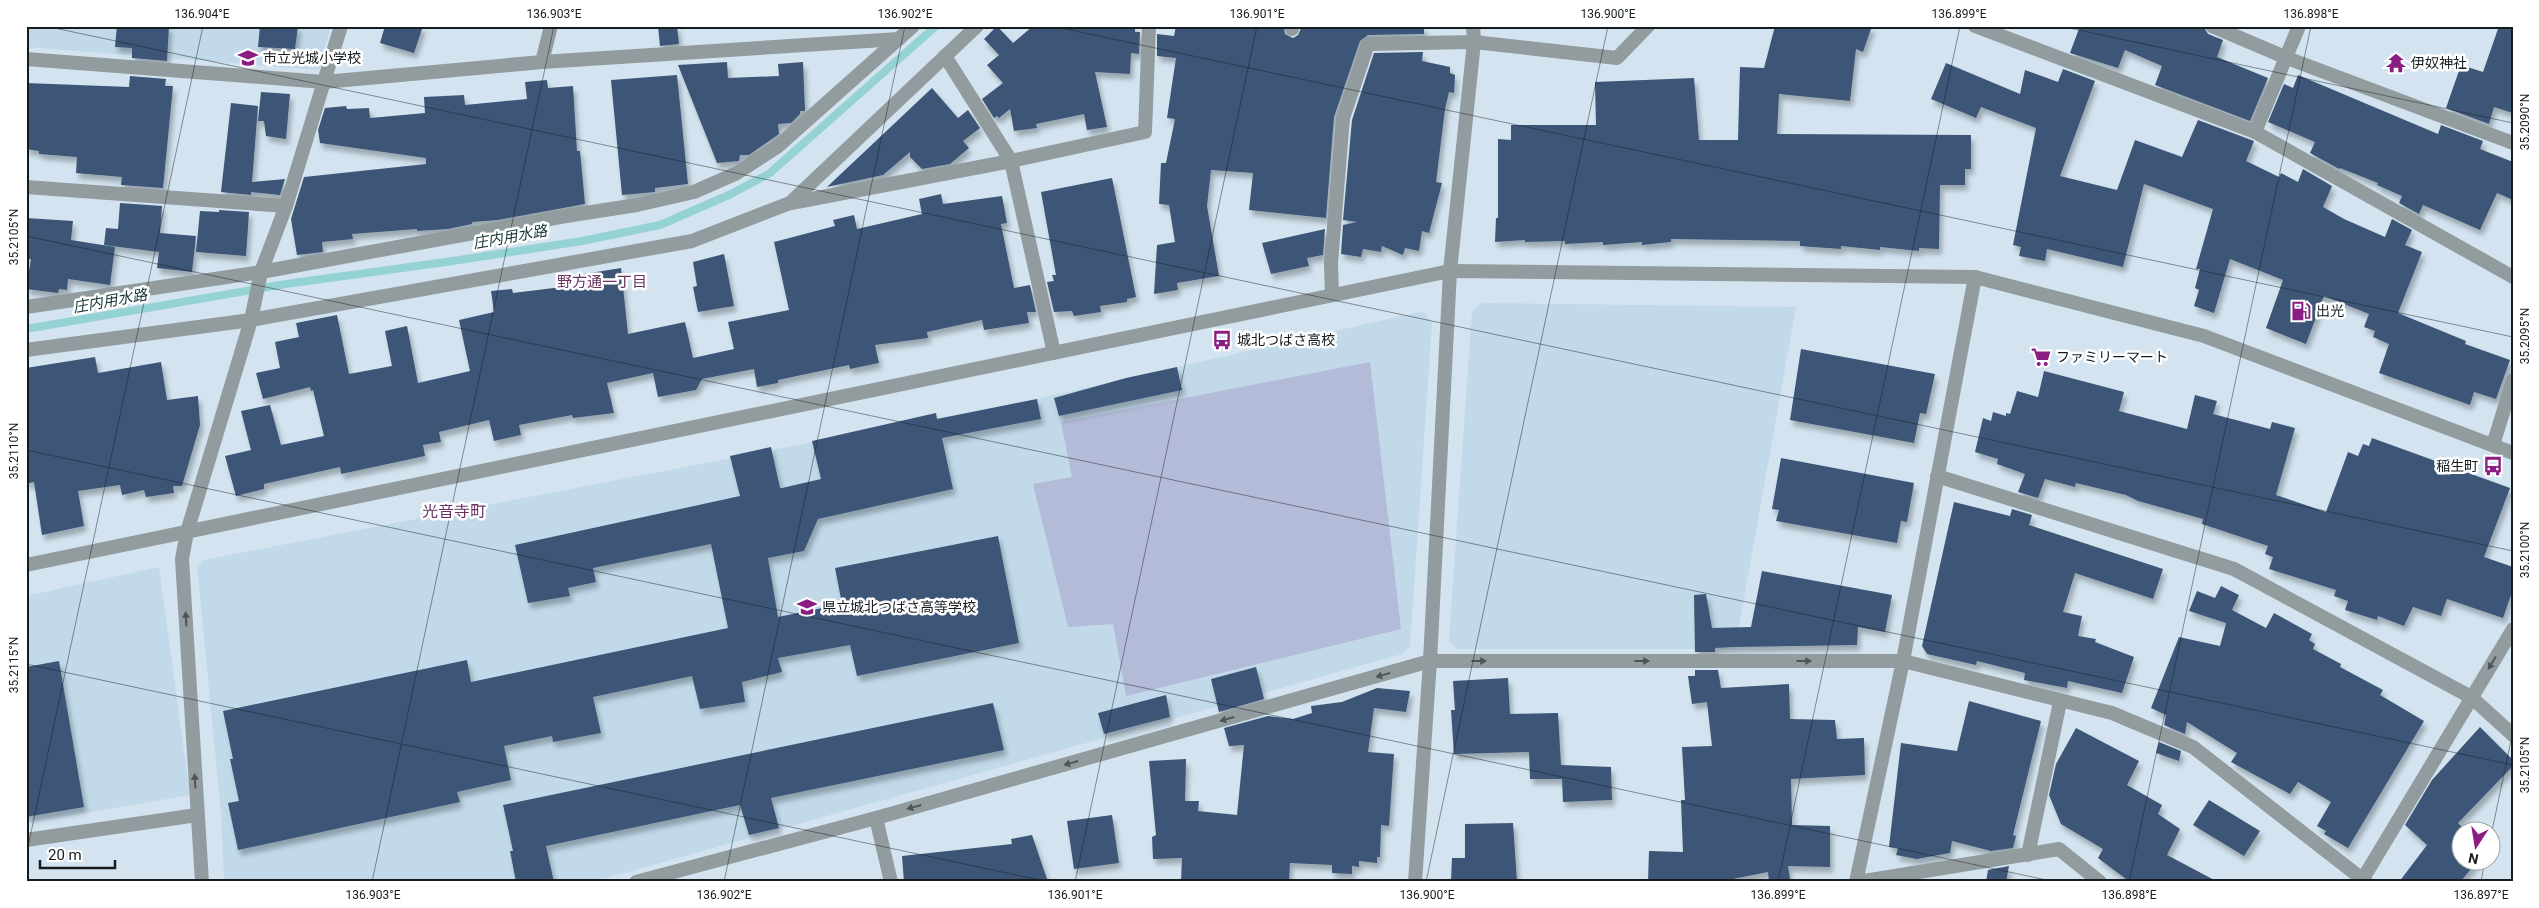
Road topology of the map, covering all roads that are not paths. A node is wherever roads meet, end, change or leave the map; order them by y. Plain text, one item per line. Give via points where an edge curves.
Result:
1 (340, 26) edge
2 (551, 26) edge
3 (977, 26) edge
4 (1149, 26) edge
5 (1474, 26) edge
6 (1648, 26) edge
7 (1975, 26) edge
8 (2212, 26) edge
9 (2299, 26) edge
10 (908, 30) edge
11 (1474, 42) junction
12 (946, 56) junction
13 (2287, 58) junction
14 (26, 59) edge
15 (542, 62) junction
16 (324, 82) junction
17 (2255, 132) junction
18 (2513, 143) edge
19 (1011, 161) junction
20 (26, 187) edge
21 (790, 203) junction
22 (286, 206) junction
23 (1450, 271) junction
24 (2513, 276) edge
25 (1974, 277) junction
26 (260, 278) junction
27 (1332, 295) junction
28 (26, 307) edge
29 (252, 315) junction
30 (26, 350) edge
31 (1054, 353) junction
32 (2513, 380) edge
33 (2493, 445) junction
34 (2513, 453) edge
35 (1937, 476) junction
36 (187, 532) junction
37 (26, 565) edge
38 (2513, 629) edge
39 (1903, 661) junction
40 (1430, 662) junction
41 (2471, 697) junction
42 (2060, 702) junction
43 (2513, 735) edge
44 (197, 815) junction
45 (876, 818) junction
46 (26, 840) edge
47 (2028, 855) junction
48 (2363, 881) edge
49 (202, 882) edge
50 (636, 882) edge
51 (891, 882) edge
52 (1415, 882) edge
53 (1857, 882) edge
54 (2100, 882) edge

1 - 16 street
2 - 15 street
3 - 12 street
4 - 19 street via 1145,132
5 - 11 street
6 - 11 street via 1617,58
7 - 17 street
8 - 13 street
9 - 13 street
10 - 15 street
10 - 26 street via 777,147 737,173 694,192
11 - 23 street
11 - 27 street via 1368,44 1343,118 1331,263
12 - 19 street
12 - 21 street
13 - 17 street
13 - 18 street
14 - 16 street
15 - 16 street
16 - 22 street
17 - 24 street
19 - 21 street
19 - 31 street
20 - 22 street
21 - 29 street via 692,241
22 - 26 street
23 - 25 street
23 - 27 street
23 - 40 street
25 - 33 street via 2204,336
25 - 35 street
26 - 28 street
26 - 29 street
27 - 31 street
29 - 30 street
29 - 36 street
31 - 36 street
32 - 33 street
33 - 34 street
35 - 39 street
35 - 41 street via 2234,569
36 - 37 street
44 -> 36 street via 182,559
38 -> 41 street
40 -> 39 street
39 - 42 street
39 - 53 street
40 -> 45 street
40 - 52 street
41 - 43 street
41 - 48 street
42 - 47 street
42 - 48 street via 2112,713 2193,747
44 - 46 street
44 - 49 street
45 - 50 street
45 - 51 street
47 - 53 street
47 - 54 street via 2059,849

